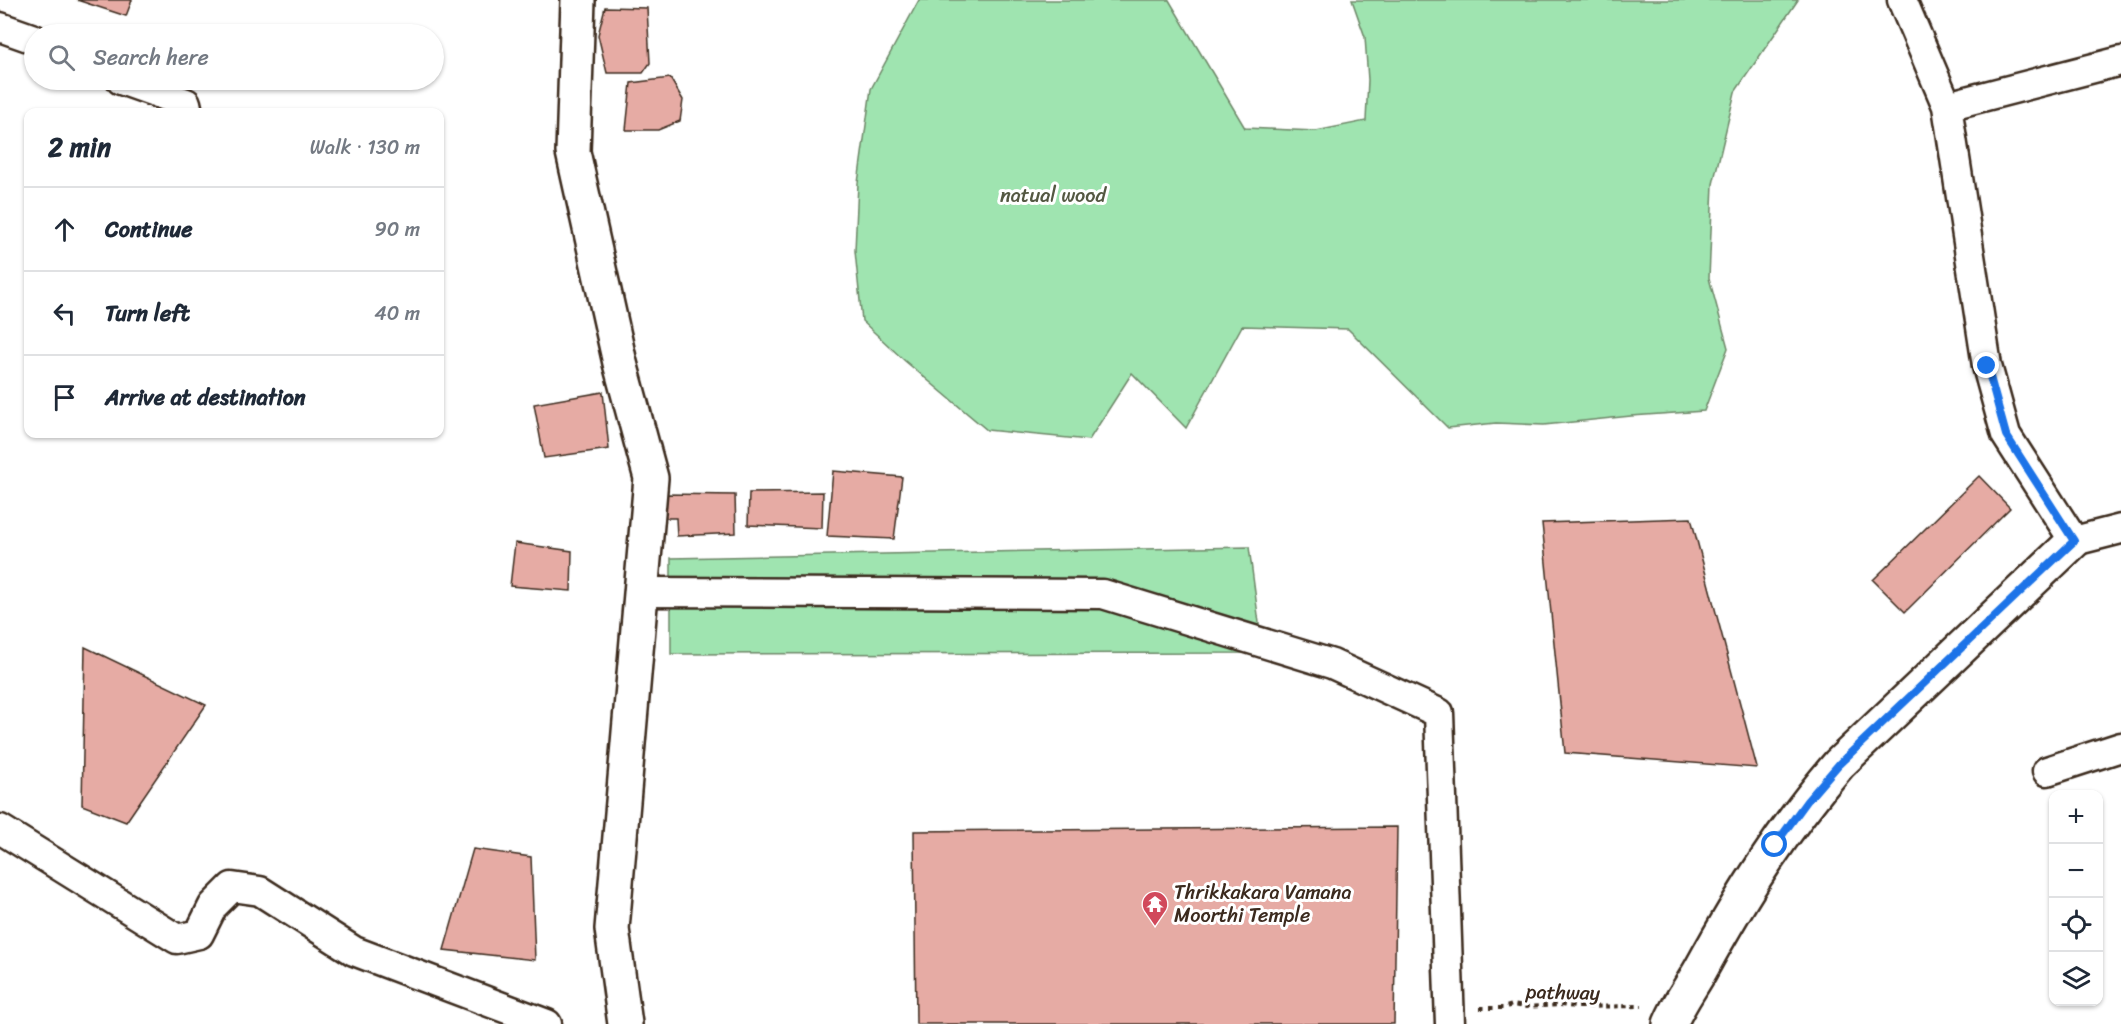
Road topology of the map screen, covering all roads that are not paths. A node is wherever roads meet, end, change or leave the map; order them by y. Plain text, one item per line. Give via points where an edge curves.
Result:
1 (578, 0) edge
2 (1902, 0) edge
3 (0, 27) edge
4 (24, 35) edge
5 (2121, 61) edge
6 (148, 90) edge
7 (1947, 106) junction
8 (187, 108) edge
9 (2121, 529) edge
10 (2074, 541) junction
11 (641, 592) junction
12 (2121, 747) edge
13 (2047, 771) dead end
14 (0, 829) edge
15 (1450, 1016) edge
16 (1672, 1018) edge
17 (548, 1024) edge
18 (625, 1024) edge

1 - 11 street via 573,152 620,363 651,478
2 - 7 street
3 - 4 street
5 - 7 street
6 - 8 street via 186,104
7 - 10 street via 1987,366 2006,435
9 - 10 street
10 - 16 street via 1839,764 1807,801 1736,905
11 - 15 street via 1103,594 1332,664 1438,713
11 - 18 street via 612,929
12 - 13 street
14 - 17 street via 177,939 199,934 213,906 232,887 260,891 354,951

